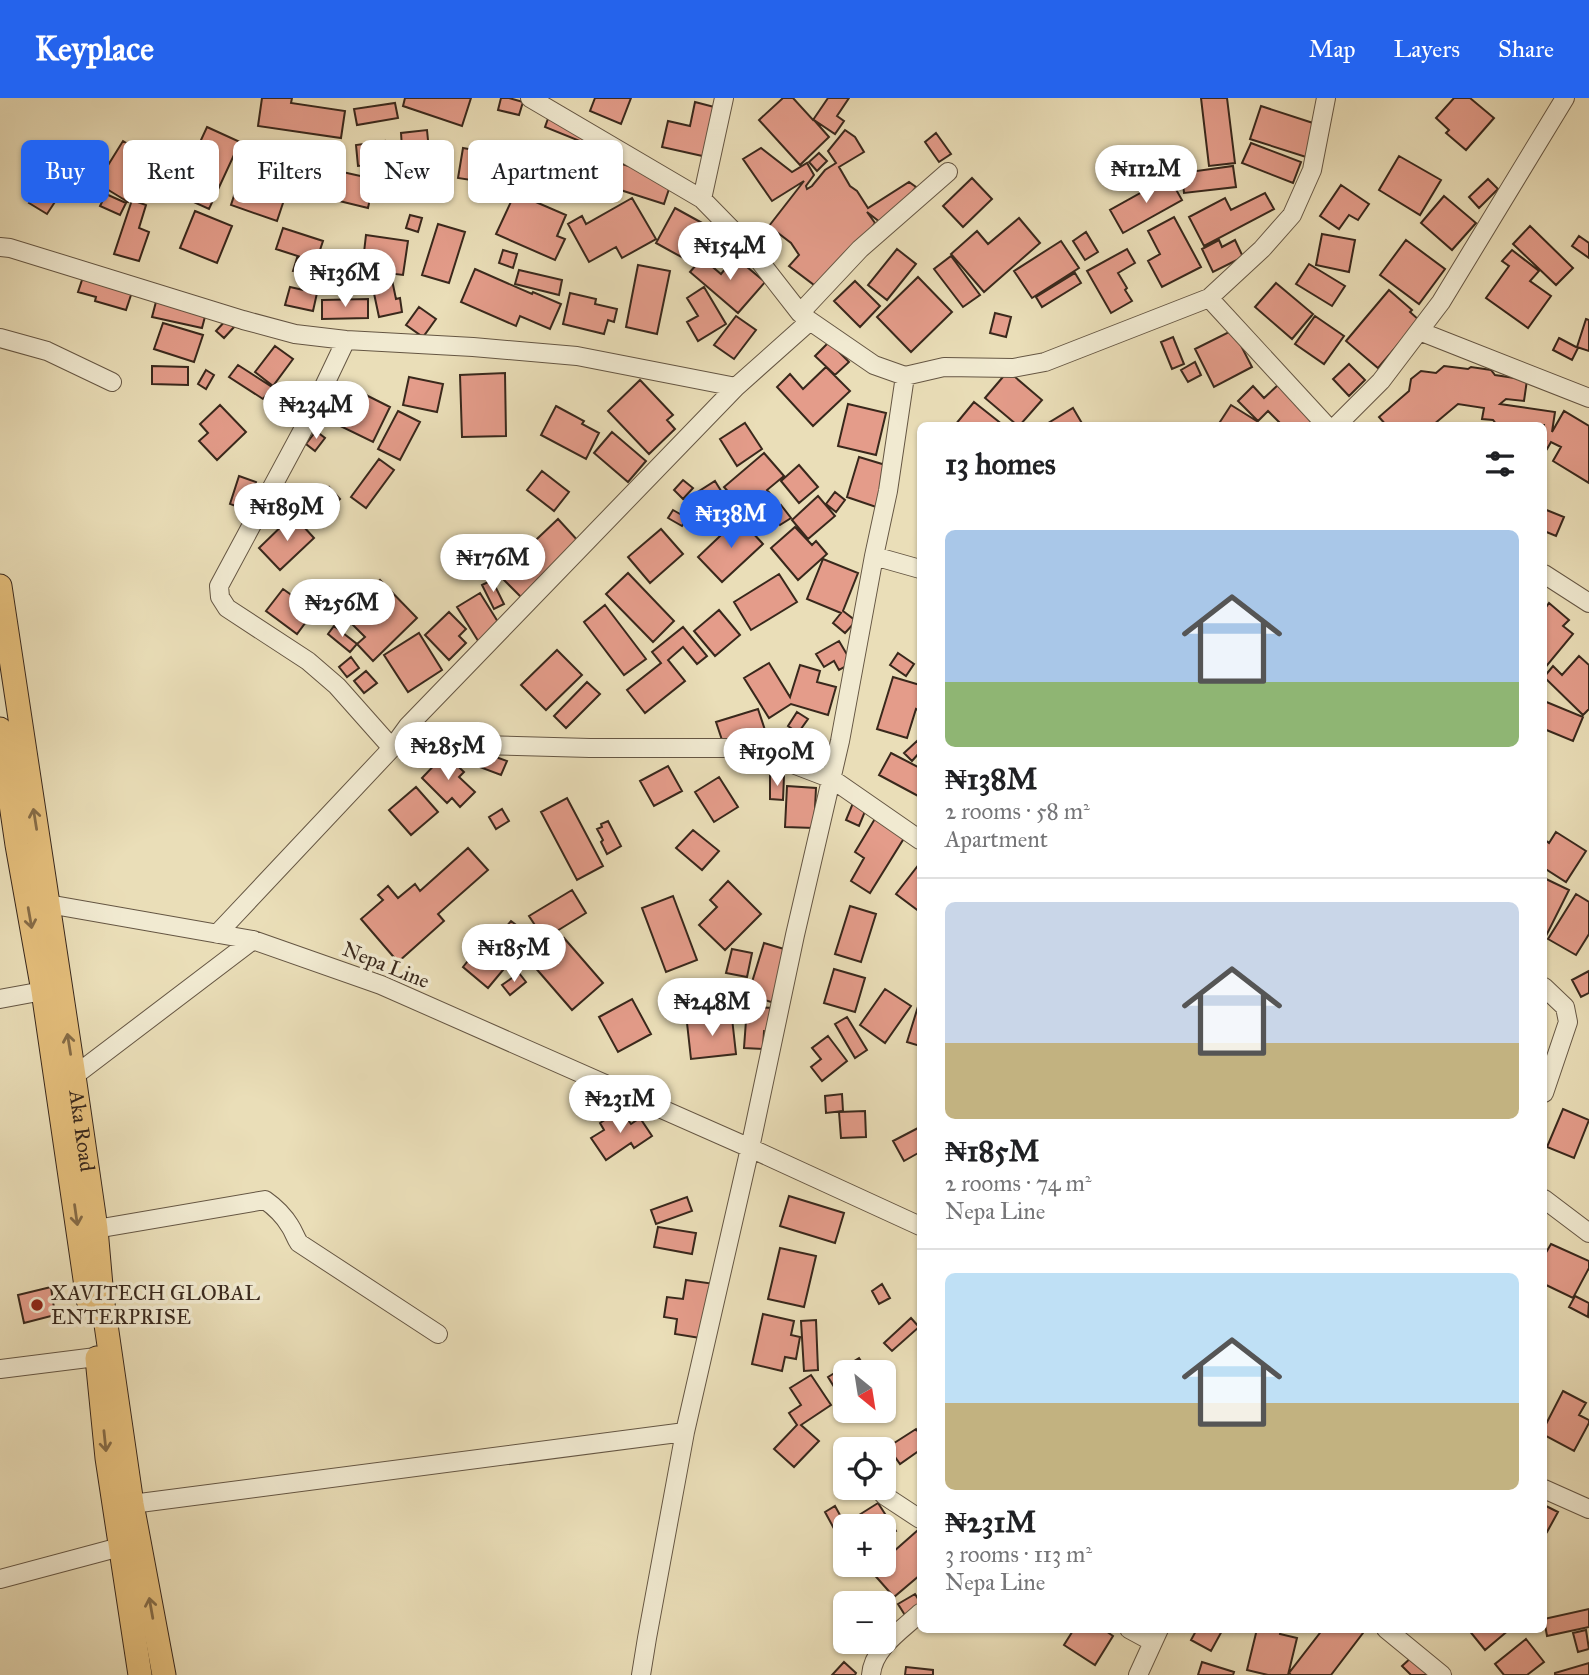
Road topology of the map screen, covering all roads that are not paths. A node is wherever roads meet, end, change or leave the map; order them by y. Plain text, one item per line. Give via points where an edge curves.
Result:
1 (530, 98) edge
2 (724, 98) edge
3 (1326, 98) edge
4 (1565, 98) edge
5 (948, 172) dead end
6 (702, 198) junction
7 (0, 247) edge
8 (1209, 298) junction
9 (805, 317) junction
10 (1419, 331) junction
11 (0, 338) edge
12 (346, 340) junction
13 (905, 376) junction
14 (112, 382) dead end
15 (736, 387) junction
16 (1589, 398) edge
17 (1323, 422) edge
18 (1340, 422) edge
19 (874, 556) junction
20 (917, 568) edge
21 (1547, 576) edge
22 (0, 586) edge
23 (1589, 603) edge
24 (408, 726) junction
25 (0, 729) edge
26 (392, 748) junction
27 (832, 779) junction
28 (917, 839) edge
29 (8, 842) edge
30 (48, 904) junction
31 (216, 934) junction
32 (253, 940) junction
33 (43, 990) junction
34 (1547, 990) edge
35 (0, 999) edge
36 (74, 1076) junction
37 (1547, 1084) edge
38 (750, 1148) junction
39 (1547, 1201) edge
40 (917, 1225) edge
41 (96, 1229) junction
42 (1589, 1233) edge
43 (438, 1334) dead end
44 (96, 1357) junction
45 (0, 1369) edge
46 (685, 1432) junction
47 (1547, 1490) edge
48 (891, 1500) edge
49 (132, 1504) junction
50 (1589, 1509) edge
51 (917, 1517) edge
52 (120, 1547) junction
53 (0, 1579) edge
54 (917, 1616) edge
55 (1391, 1633) edge
56 (1156, 1636) edge
57 (140, 1675) edge
58 (164, 1675) edge
59 (641, 1675) edge
60 (871, 1675) edge
61 (1138, 1675) edge
62 (1442, 1675) edge

1 - 6 street
2 - 6 street
3 - 8 street via 1312,170 1292,215
4 - 10 street
5 - 9 street via 860,249
6 - 9 street
7 - 12 street via 295,334
8 - 13 street via 1045,362 1013,368 944,367
8 - 17 street
9 - 13 street via 874,365
9 - 15 street
10 - 16 street
10 - 18 street via 1381,381
11 - 14 street via 47,351
12 - 15 street via 577,356
12 - 26 street via 219,586 220,597 227,608 308,661 337,686
13 - 19 street
15 - 24 street
19 - 20 street
19 - 27 street
21 - 23 street
30 -> 22 main road, Aka Road
24 - 26 street
24 - 27 street via 478,745 732,748 772,756
25 - 29 main road, Aka Road
26 - 31 street
27 - 28 street
27 - 38 street
29 -> 33 main road, Aka Road
30 - 31 street, Nepa Line
36 -> 30 main road, Aka Road
31 - 32 street, Nepa Line
32 - 36 street
32 - 38 street, Nepa Line via 381,985
33 - 35 street
33 -> 44 main road, Aka Road
34 - 37 street via 1565,1007 1568,1022
36 - 41 main road, Aka Road
38 - 40 street, Nepa Line
38 - 46 street
39 - 42 street
41 - 43 street via 265,1200 291,1227 299,1243
41 - 49 main road, Aka Road
44 - 45 street
44 -> 52 main road, Aka Road
46 - 49 street
46 - 59 street
47 - 50 street
48 - 51 street
58 -> 49 main road, Aka Road
52 - 53 street
52 - 57 main road, Aka Road
54 - 60 street via 878,1652
55 - 62 street
56 - 61 street

